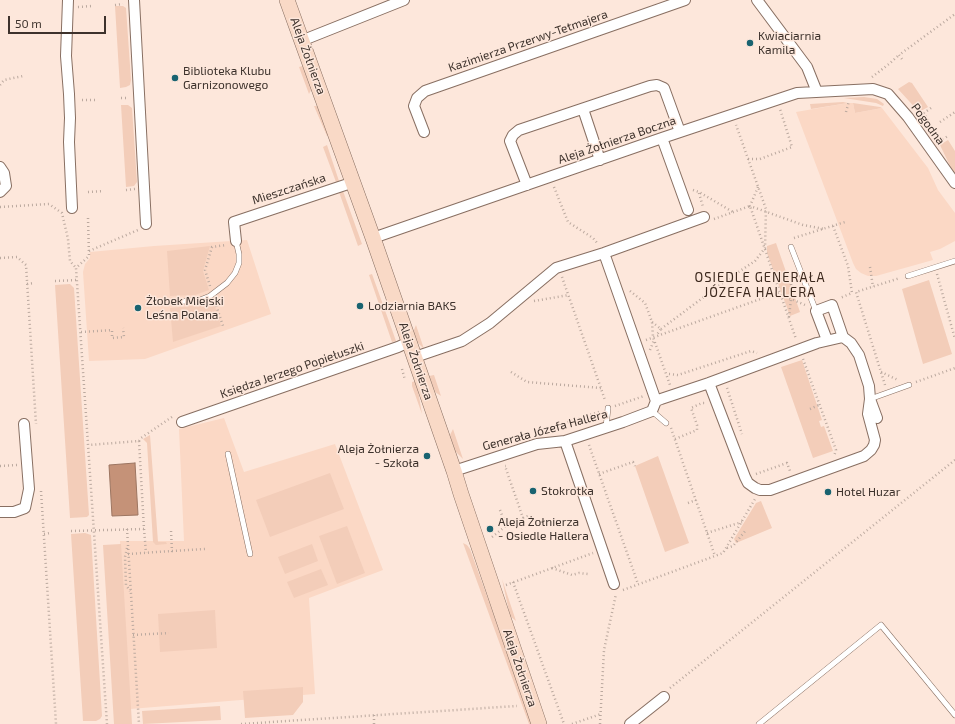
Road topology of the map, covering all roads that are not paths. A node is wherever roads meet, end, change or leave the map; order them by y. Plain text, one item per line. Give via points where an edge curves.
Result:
1 (68, 0) edge
2 (134, 0) edge
3 (287, 0) edge
4 (404, 0) edge
5 (685, 0) edge
6 (757, 0) edge
7 (301, 41) junction
8 (871, 84) joint
9 (817, 92) junction
10 (583, 108) junction
11 (424, 132) dead end
12 (680, 132) junction
13 (662, 138) junction
14 (600, 160) junction
15 (0, 167) edge
16 (354, 182) junction
17 (955, 183) edge
18 (527, 186) junction
19 (0, 192) edge
20 (72, 208) dead end
21 (688, 210) dead end
22 (706, 219) road end
23 (146, 224) road end
24 (373, 238) junction
25 (236, 242) joint
26 (791, 247) dead end
27 (604, 253) junction
28 (955, 261) edge
29 (908, 276) road end
30 (174, 302) dead end
31 (816, 311) junction
32 (843, 337) junction
33 (409, 342) junction
34 (822, 342) junction
35 (415, 357) junction
36 (709, 383) junction
37 (909, 385) road end
38 (870, 399) junction
39 (654, 402) junction
40 (608, 408) road end
41 (877, 418) dead end
42 (180, 419) road end
43 (24, 424) dead end
44 (668, 424) road end
45 (606, 428) junction
46 (565, 441) junction
47 (228, 454) dead end
48 (454, 471) junction
49 (0, 512) edge
50 (250, 554) dead end
51 (614, 584) dead end
52 (665, 694) road end
53 (955, 715) edge
54 (539, 724) edge
55 (630, 724) edge
56 (759, 724) edge

1 - 20 street via 66,56
2 - 23 street
3 - 7 street, Aleja Żołnierza
4 - 7 street
5 - 11 street, Kazimierza Przerwy-Tetmajera via 425,91 417,98 414,106
6 - 9 street via 807,67
7 - 16 street, Aleja Żołnierza
8 - 9 street, Aleja Żołnierza Boczna
8 - 17 street, Pogodna via 897,103
9 - 12 street, Aleja Żołnierza Boczna via 797,93 779,98
10 - 12 street via 657,85 664,88
10 - 14 street
10 - 18 street via 519,130 513,135 510,141
12 - 13 street, Aleja Żołnierza Boczna
13 - 14 street, Aleja Żołnierza Boczna
13 - 21 street
14 - 18 street, Aleja Żołnierza Boczna
15 - 19 street via 4,173 6,186
16 - 24 street, Aleja Żołnierza
16 - 25 street, Mieszczańska via 234,222
18 - 24 street, Aleja Żołnierza Boczna
22 - 27 street
24 - 33 street, Aleja Żołnierza
25 - 30 lane via 239,264 228,283 200,300
26 - 31 lane
27 - 35 street via 559,267 490,323 462,341
27 - 39 street
28 - 29 lane
31 - 32 street via 832,305
31 - 34 street
32 - 34 street, Generała Józefa Hallera
32 - 38 street via 851,342 860,358 869,386
33 - 35 street, Aleja Żołnierza
33 - 42 street, Księdza Jerzego Popiełuszki
34 - 36 street, Generała Józefa Hallera via 802,354
35 - 48 street, Aleja Żołnierza
36 - 38 street via 745,477 748,483 760,490 770,490 874,451 868,414
36 - 39 street, Generała Józefa Hallera
37 - 38 lane
38 - 41 street
39 - 44 lane
39 - 45 street, Generała Józefa Hallera
40 - 45 lane
43 - 49 street via 29,489 25,508 14,512
45 - 46 street, Generała Józefa Hallera
46 - 48 street, Generała Józefa Hallera via 537,444
46 - 51 street
47 - 50 lane
48 - 54 street, Aleja Żołnierza
52 - 55 street
53 - 56 lane via 881,625

